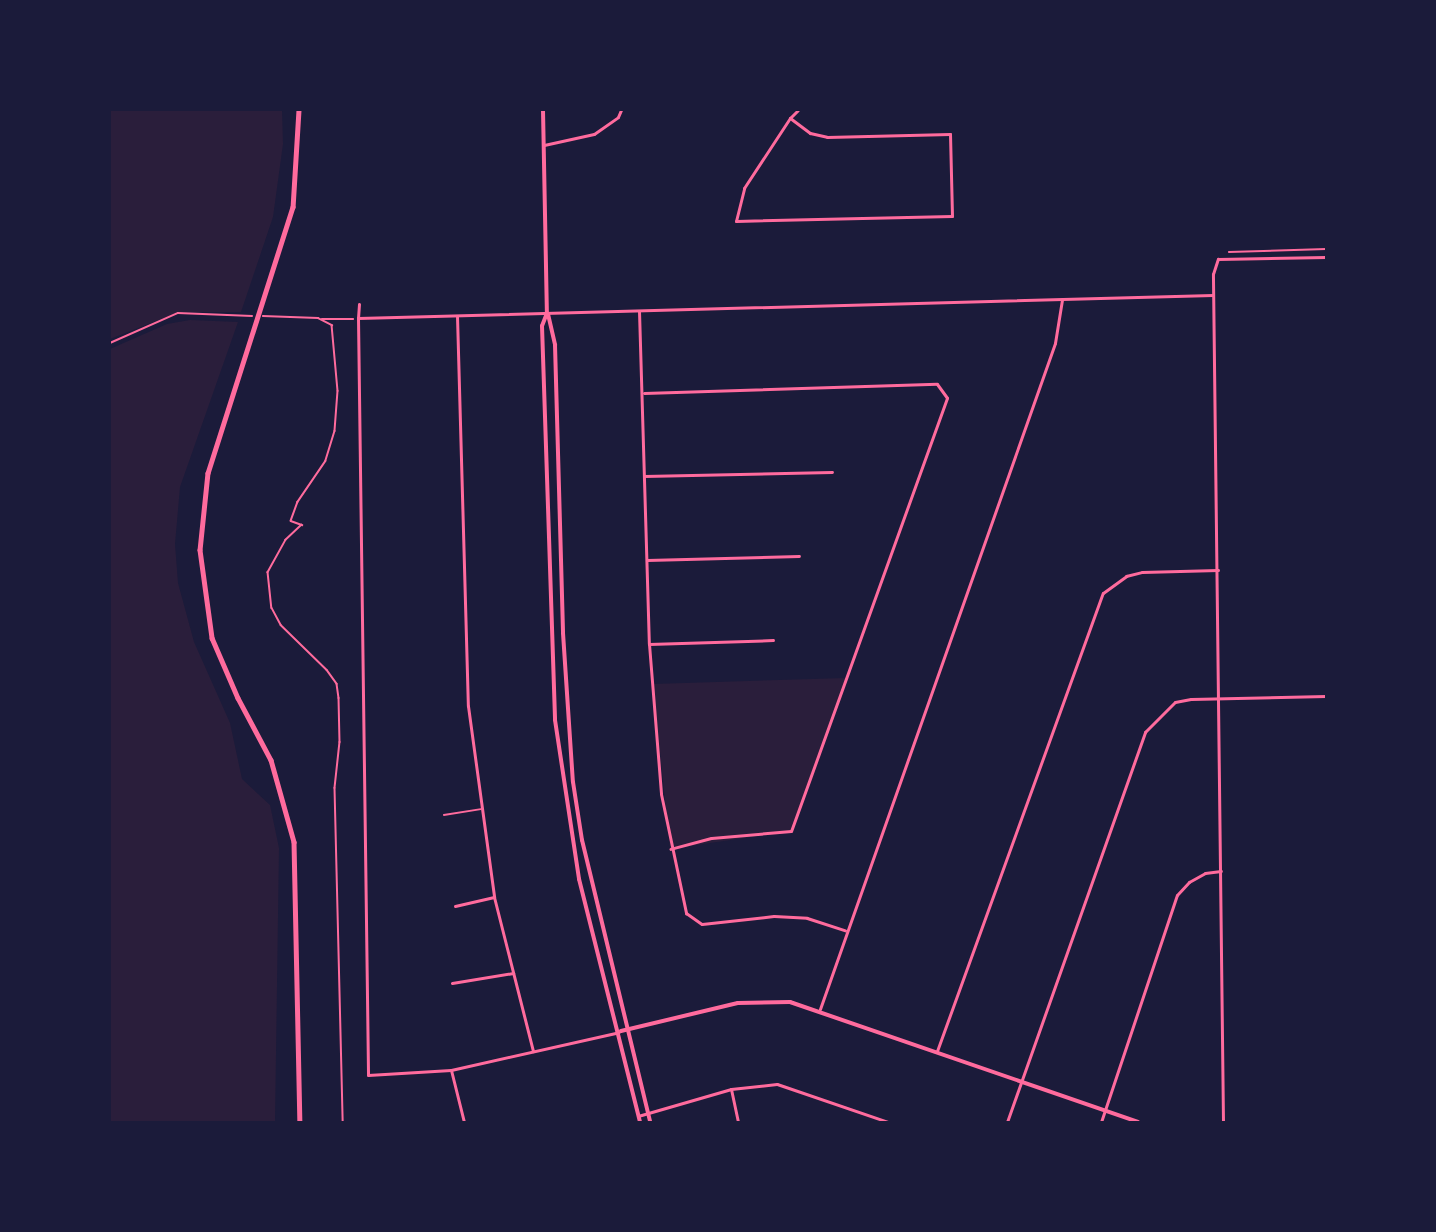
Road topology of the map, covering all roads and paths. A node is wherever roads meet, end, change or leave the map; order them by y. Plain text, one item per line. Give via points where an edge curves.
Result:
1 (300, 110) edge
2 (543, 110) edge
3 (621, 110) edge
4 (798, 110) edge
5 (790, 118) junction
6 (544, 145) junction
7 (1326, 249) edge
8 (1229, 252) dead end
9 (1326, 257) edge
10 (1213, 295) junction
11 (1062, 300) junction
12 (359, 304) dead end
13 (639, 310) junction
14 (547, 313) junction
15 (457, 315) junction
16 (258, 316) junction
17 (318, 318) junction
18 (358, 318) junction
19 (110, 343) edge
20 (644, 393) junction
21 (832, 472) dead end
22 (644, 476) junction
23 (799, 556) dead end
24 (647, 560) junction
25 (549, 561) junction
26 (560, 561) junction
27 (1218, 570) junction
28 (773, 640) dead end
29 (649, 644) junction
30 (1326, 696) edge
31 (1218, 698) junction
32 (572, 776) junction
33 (562, 777) junction
34 (482, 809) junction
35 (444, 815) dead end
36 (670, 849) junction
37 (1221, 871) junction
38 (494, 897) junction
39 (455, 906) dead end
40 (845, 930) junction
41 (513, 973) junction
42 (452, 983) dead end
43 (820, 1009) junction
44 (627, 1030) junction
45 (619, 1032) junction
46 (532, 1051) junction
47 (937, 1051) junction
48 (451, 1070) junction
49 (1022, 1081) junction
50 (730, 1089) junction
51 (1105, 1111) junction
52 (648, 1113) junction
53 (638, 1116) junction
54 (300, 1122) edge
55 (343, 1122) edge
56 (464, 1122) edge
57 (640, 1122) edge
58 (650, 1122) edge
59 (738, 1122) edge
60 (888, 1122) edge
61 (1007, 1122) edge
62 (1101, 1122) edge
63 (1138, 1122) edge
64 (1223, 1122) edge

1 - 16 main road via 293,207
2 - 6 street
3 - 6 street via 618,117 594,134
4 - 5 street
5 - 5 street via 744,188 736,221 952,216 950,134 827,137 810,133
6 - 14 street
7 - 8 path
9 - 10 street via 1218,259
10 - 11 street
10 - 27 street
11 - 13 street
11 - 40 street via 1055,343
12 - 18 street
13 - 14 street
13 - 20 street
14 - 15 street
14 - 25 street via 542,326
14 - 26 street via 555,345
15 - 18 street
15 - 34 street via 468,706
16 - 17 path
16 - 19 path via 178,313
16 - 54 main road via 208,473 200,550 212,638 271,760 294,842
17 - 18 path
17 - 55 path via 332,325 338,391 334,430 326,461 298,502 291,521 302,525 286,540 268,572 272,608 281,625 327,670 337,684 339,698 335,788
18 - 48 street via 368,1075
20 - 22 street
20 - 36 street via 937,384 947,398 791,831 711,838
21 - 22 street
22 - 24 street
23 - 24 street
24 - 29 street
25 - 26 street
25 - 33 street via 555,720
26 - 32 street
27 - 31 street
27 - 47 street via 1142,572 1126,576 1103,593
28 - 29 street
29 - 36 street via 661,794
30 - 31 street
31 - 37 street
31 - 49 street via 1175,702 1145,732
32 - 33 street
32 - 44 street via 582,840
33 - 45 street via 579,879
34 - 35 lane
34 - 38 street
36 - 40 street via 686,913 702,924 774,916 807,918
37 - 51 street via 1205,873 1177,895
37 - 64 street
38 - 39 street
38 - 41 street
40 - 43 street
41 - 42 street
41 - 46 street
43 - 44 street via 790,1002 738,1003
43 - 47 street
44 - 45 street
44 - 52 street
45 - 46 street
45 - 53 street
46 - 48 street
47 - 49 street
48 - 56 street
49 - 51 street
49 - 61 street
50 - 52 street
50 - 59 street
50 - 60 street via 777,1084
51 - 62 street
51 - 63 street
52 - 53 street
52 - 58 street
53 - 57 street

